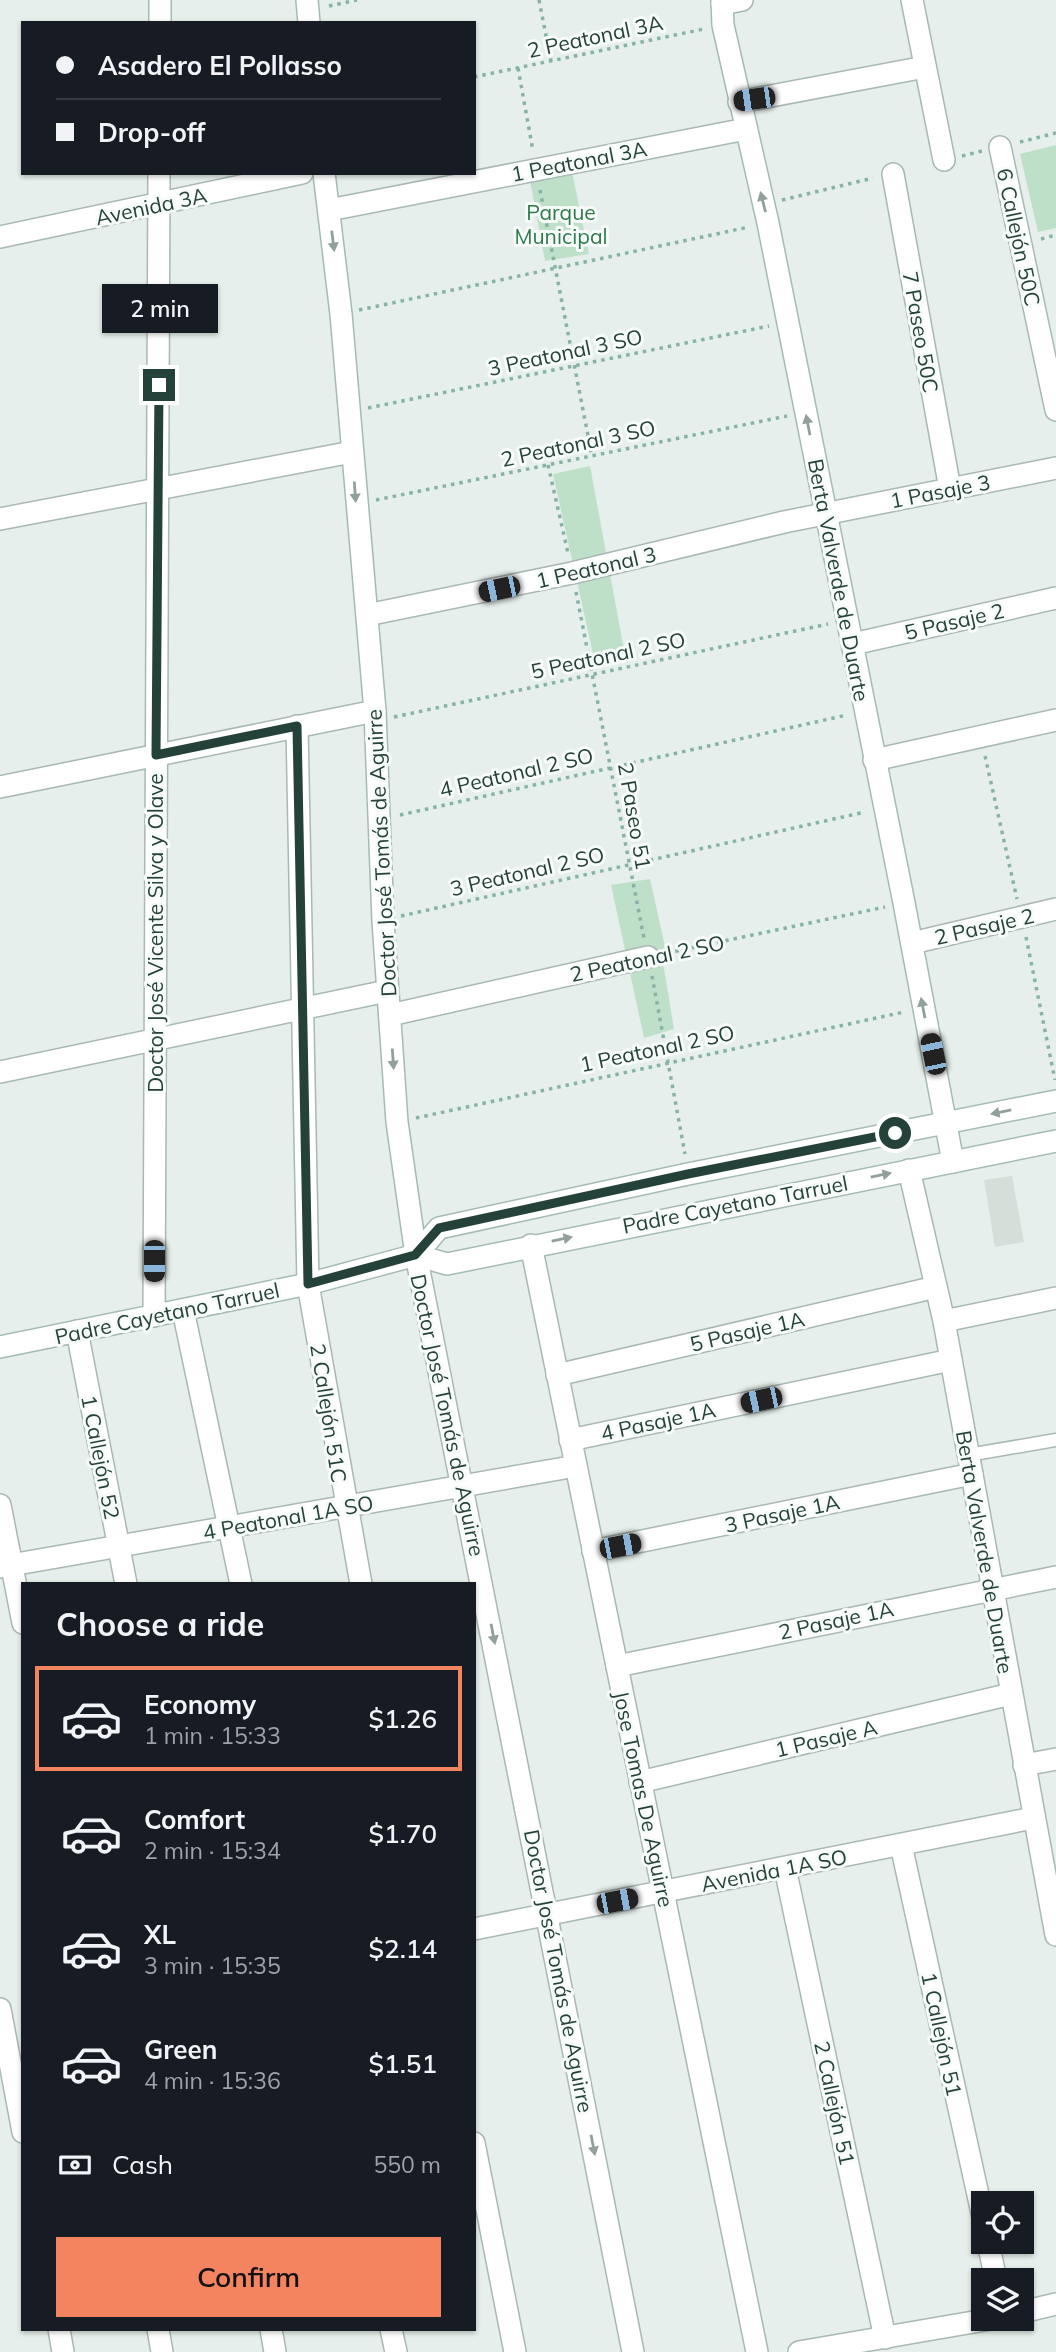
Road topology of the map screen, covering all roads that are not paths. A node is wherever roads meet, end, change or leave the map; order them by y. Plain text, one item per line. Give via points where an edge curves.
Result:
1 (160, 0) edge
2 (912, 0) edge
3 (727, 7) edge
4 (160, 21) edge
5 (925, 67) junction
6 (739, 102) junction
7 (746, 129) junction
8 (1000, 147) dead end
9 (944, 160) dead end
10 (893, 174) dead end
11 (159, 175) edge
12 (293, 175) edge
13 (324, 175) edge
14 (159, 204) junction
15 (329, 210) junction
16 (0, 237) edge
17 (1056, 410) edge
18 (352, 452) junction
19 (1056, 468) edge
20 (159, 489) junction
21 (950, 489) junction
22 (825, 514) junction
23 (0, 519) edge
24 (1056, 598) edge
25 (367, 615) junction
26 (853, 644) junction
27 (375, 716) junction
28 (1056, 720) edge
29 (297, 726) junction
30 (156, 755) junction
31 (874, 760) junction
32 (0, 787) edge
33 (1056, 909) edge
34 (912, 943) junction
35 (648, 957) road end
36 (387, 991) junction
37 (300, 1011) junction
38 (390, 1015) junction
39 (155, 1041) junction
40 (0, 1073) edge
41 (1056, 1101) edge
42 (947, 1123) junction
43 (1056, 1141) edge
44 (953, 1162) junction
45 (909, 1170) junction
46 (531, 1245) junction
47 (415, 1255) junction
48 (308, 1284) junction
49 (936, 1287) junction
50 (1056, 1298) edge
51 (183, 1310) junction
52 (154, 1315) junction
53 (944, 1321) junction
54 (77, 1331) junction
55 (0, 1347) edge
56 (951, 1360) junction
57 (557, 1375) junction
58 (570, 1440) junction
59 (1056, 1440) edge
60 (970, 1465) junction
61 (576, 1466) junction
62 (463, 1486) junction
63 (0, 1505) edge
64 (345, 1507) junction
65 (229, 1527) junction
66 (119, 1546) junction
67 (593, 1551) junction
68 (6, 1566) edge
69 (1056, 1577) edge
70 (126, 1582) edge
71 (241, 1582) edge
72 (361, 1582) edge
73 (991, 1588) junction
74 (21, 1616) edge
75 (617, 1666) junction
76 (1011, 1694) junction
77 (1056, 1759) edge
78 (1024, 1765) junction
79 (640, 1782) junction
80 (1033, 1818) junction
81 (901, 1845) junction
82 (1049, 1853) edge
83 (785, 1868) junction
84 (663, 1892) junction
85 (549, 1914) junction
86 (476, 1929) edge
87 (1056, 1935) edge
88 (6, 2019) edge
89 (21, 2119) edge
90 (476, 2153) edge
91 (977, 2191) edge
92 (1056, 2304) edge
93 (1034, 2309) edge
94 (971, 2323) edge
95 (59, 2331) edge
96 (158, 2331) edge
97 (271, 2331) edge
98 (391, 2331) edge
99 (885, 2338) junction
100 (63, 2352) edge
101 (162, 2352) edge
102 (275, 2352) edge
103 (396, 2352) edge
104 (516, 2352) edge
105 (633, 2352) edge
106 (757, 2352) edge
107 (799, 2352) edge

1 - 4 street
2 - 5 street
3 - 6 street, Berta Valverde de Duarte
5 - 6 street
5 - 9 street
6 - 7 street, Berta Valverde de Duarte
7 - 15 street, 1 Peatonal 3A
22 -> 7 street, Berta Valverde de Duarte
8 - 17 street, 6 Callejón 50C
10 - 21 street, 7 Paseo 50C
11 - 14 street, Doctor José Vicente Silva y Olave
12 - 14 street, Avenida 3A
13 - 15 street, Doctor José Tomás de Aguirre
14 - 16 street, Avenida 3A
14 - 20 street, Doctor José Vicente Silva y Olave
15 -> 18 street, Doctor José Tomás de Aguirre
18 - 20 street
18 -> 25 street, Doctor José Tomás de Aguirre
19 - 21 street, 1 Pasaje 3
20 - 23 street
20 - 30 street, Doctor José Vicente Silva y Olave
21 - 22 street, 1 Pasaje 3
22 - 25 street, 1 Peatonal 3
22 - 26 street, Berta Valverde de Duarte
24 - 26 street, 5 Pasaje 2
25 - 27 street, Doctor José Tomás de Aguirre
26 - 31 street, Berta Valverde de Duarte
27 - 29 street
27 - 36 street, Doctor José Tomás de Aguirre
28 - 31 street
29 - 30 street
29 - 37 street, 2 Callejón 51C
30 - 32 street
30 - 39 street, Doctor José Vicente Silva y Olave
31 - 34 street, Berta Valverde de Duarte
33 - 34 street, 2 Pasaje 2
42 -> 34 street, Berta Valverde de Duarte
35 - 38 street, 2 Peatonal 2 SO
36 - 37 street
36 - 38 street, Doctor José Tomás de Aguirre
37 - 39 street
37 - 48 street, 2 Callejón 51C
38 -> 47 street, Doctor José Tomás de Aguirre via 397,1122
39 - 40 street
39 - 52 street, Doctor José Vicente Silva y Olave
41 -> 42 street, Padre Cayetano Tarruel
42 - 44 street, Berta Valverde de Duarte
42 - 47 street, Padre Cayetano Tarruel via 439,1228
43 - 44 street, Padre Cayetano Tarruel
44 - 45 street, Padre Cayetano Tarruel
46 -> 45 street, Padre Cayetano Tarruel
45 - 49 street, Berta Valverde de Duarte
46 - 47 street, Padre Cayetano Tarruel via 447,1264
46 - 57 street, Jose Tomas De Aguirre
47 - 48 street, Padre Cayetano Tarruel
47 - 62 street, Doctor José Tomás de Aguirre
48 - 51 street, Padre Cayetano Tarruel
48 - 64 street, 2 Callejón 51C
49 - 53 street, Berta Valverde de Duarte
49 - 57 street, 5 Pasaje 1A
50 - 53 street
51 - 52 street, Padre Cayetano Tarruel
51 - 65 street
52 - 54 street, Padre Cayetano Tarruel
53 - 56 street, Berta Valverde de Duarte
54 - 55 street, Padre Cayetano Tarruel
54 - 66 street, 1 Callejón 52
56 - 58 street, 4 Pasaje 1A
56 - 60 street, Berta Valverde de Duarte
57 - 58 street, Jose Tomas De Aguirre
58 - 61 street, Jose Tomas De Aguirre
59 - 60 lane
60 - 67 street, 3 Pasaje 1A
60 - 73 street, Berta Valverde de Duarte
61 - 62 street, 4 Peatonal 1A SO
61 - 67 street, Jose Tomas De Aguirre
62 - 64 street, 4 Peatonal 1A SO
62 -> 85 street, Doctor José Tomás de Aguirre
63 - 68 street
64 - 65 street, 4 Peatonal 1A SO
64 - 72 street, 2 Callejón 51C
65 - 66 street, 4 Peatonal 1A SO
65 - 71 street
66 - 68 street, 4 Peatonal 1A SO
66 - 70 street, 1 Callejón 52
67 - 75 street, Jose Tomas De Aguirre
68 - 74 street
69 - 73 street, 2 Pasaje 1A
73 - 75 street, 2 Pasaje 1A
73 - 76 street, Berta Valverde de Duarte
75 - 79 street, Jose Tomas De Aguirre
76 - 78 street, Berta Valverde de Duarte
76 - 79 street, 1 Pasaje A
77 - 78 street
78 - 80 street, Berta Valverde de Duarte
79 - 84 street, Jose Tomas De Aguirre
80 - 81 street, Avenida 1A SO
80 - 82 street, Berta Valverde de Duarte
81 - 83 street, Avenida 1A SO
81 - 91 street, 1 Callejón 51
82 - 87 street, Berta Valverde de Duarte
83 - 84 street, Avenida 1A SO
83 - 99 street, 2 Callejón 51
84 - 85 street, Avenida 1A SO
84 - 106 street, Jose Tomas De Aguirre
85 - 86 street, Avenida 1A SO
85 -> 105 street, Doctor José Tomás de Aguirre
88 - 89 street
90 - 104 street
92 - 93 street
94 - 99 street
95 - 100 street
96 - 101 street
97 - 102 street
98 - 103 street
99 - 107 street

